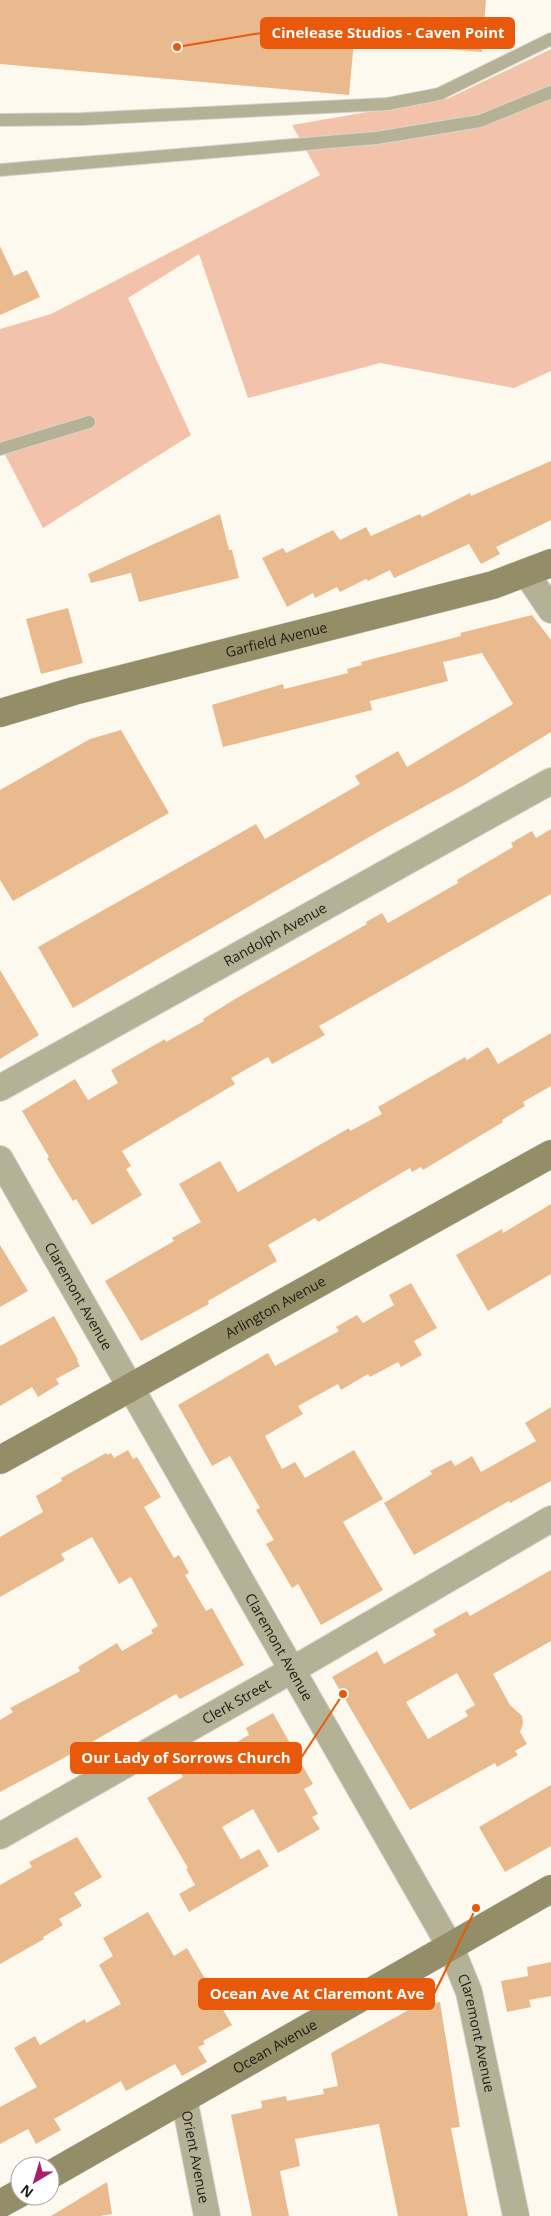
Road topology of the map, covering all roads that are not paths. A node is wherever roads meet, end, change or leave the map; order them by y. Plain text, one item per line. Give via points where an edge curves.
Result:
1 (551, 39) edge
2 (551, 92) edge
3 (0, 120) edge
4 (0, 170) edge
5 (89, 422) dead end
6 (0, 450) edge
7 (551, 563) edge
8 (526, 573) junction
9 (551, 610) edge
10 (0, 713) edge
11 (551, 781) edge
12 (0, 1088) edge
13 (551, 1154) edge
14 (0, 1159) edge
15 (131, 1386) junction
16 (0, 1460) edge
17 (551, 1519) edge
18 (292, 1670) junction
19 (0, 1836) edge
20 (551, 1889) edge
21 (451, 1948) junction
22 (184, 2098) junction
23 (60, 2169) edge
24 (207, 2216) edge
25 (516, 2216) edge

1 - 3 lane via 439,94 387,104
2 - 4 lane via 480,121 376,138
5 - 6 lane
7 - 8 street, Garfield Avenue
8 - 9 street
8 - 10 street, Garfield Avenue via 484,587 74,691
11 - 12 street, Randolph Avenue
13 - 15 street, Arlington Avenue
14 - 15 street, Claremont Avenue
15 - 16 street, Arlington Avenue
15 - 18 street, Claremont Avenue
17 - 18 street, Clerk Street
18 - 19 street, Clerk Street
18 - 21 street, Claremont Avenue
20 - 21 street, Ocean Avenue
21 - 22 street, Ocean Avenue
21 - 25 street, Claremont Avenue via 469,1992
22 - 23 street, Ocean Avenue
22 - 24 street, Orient Avenue

